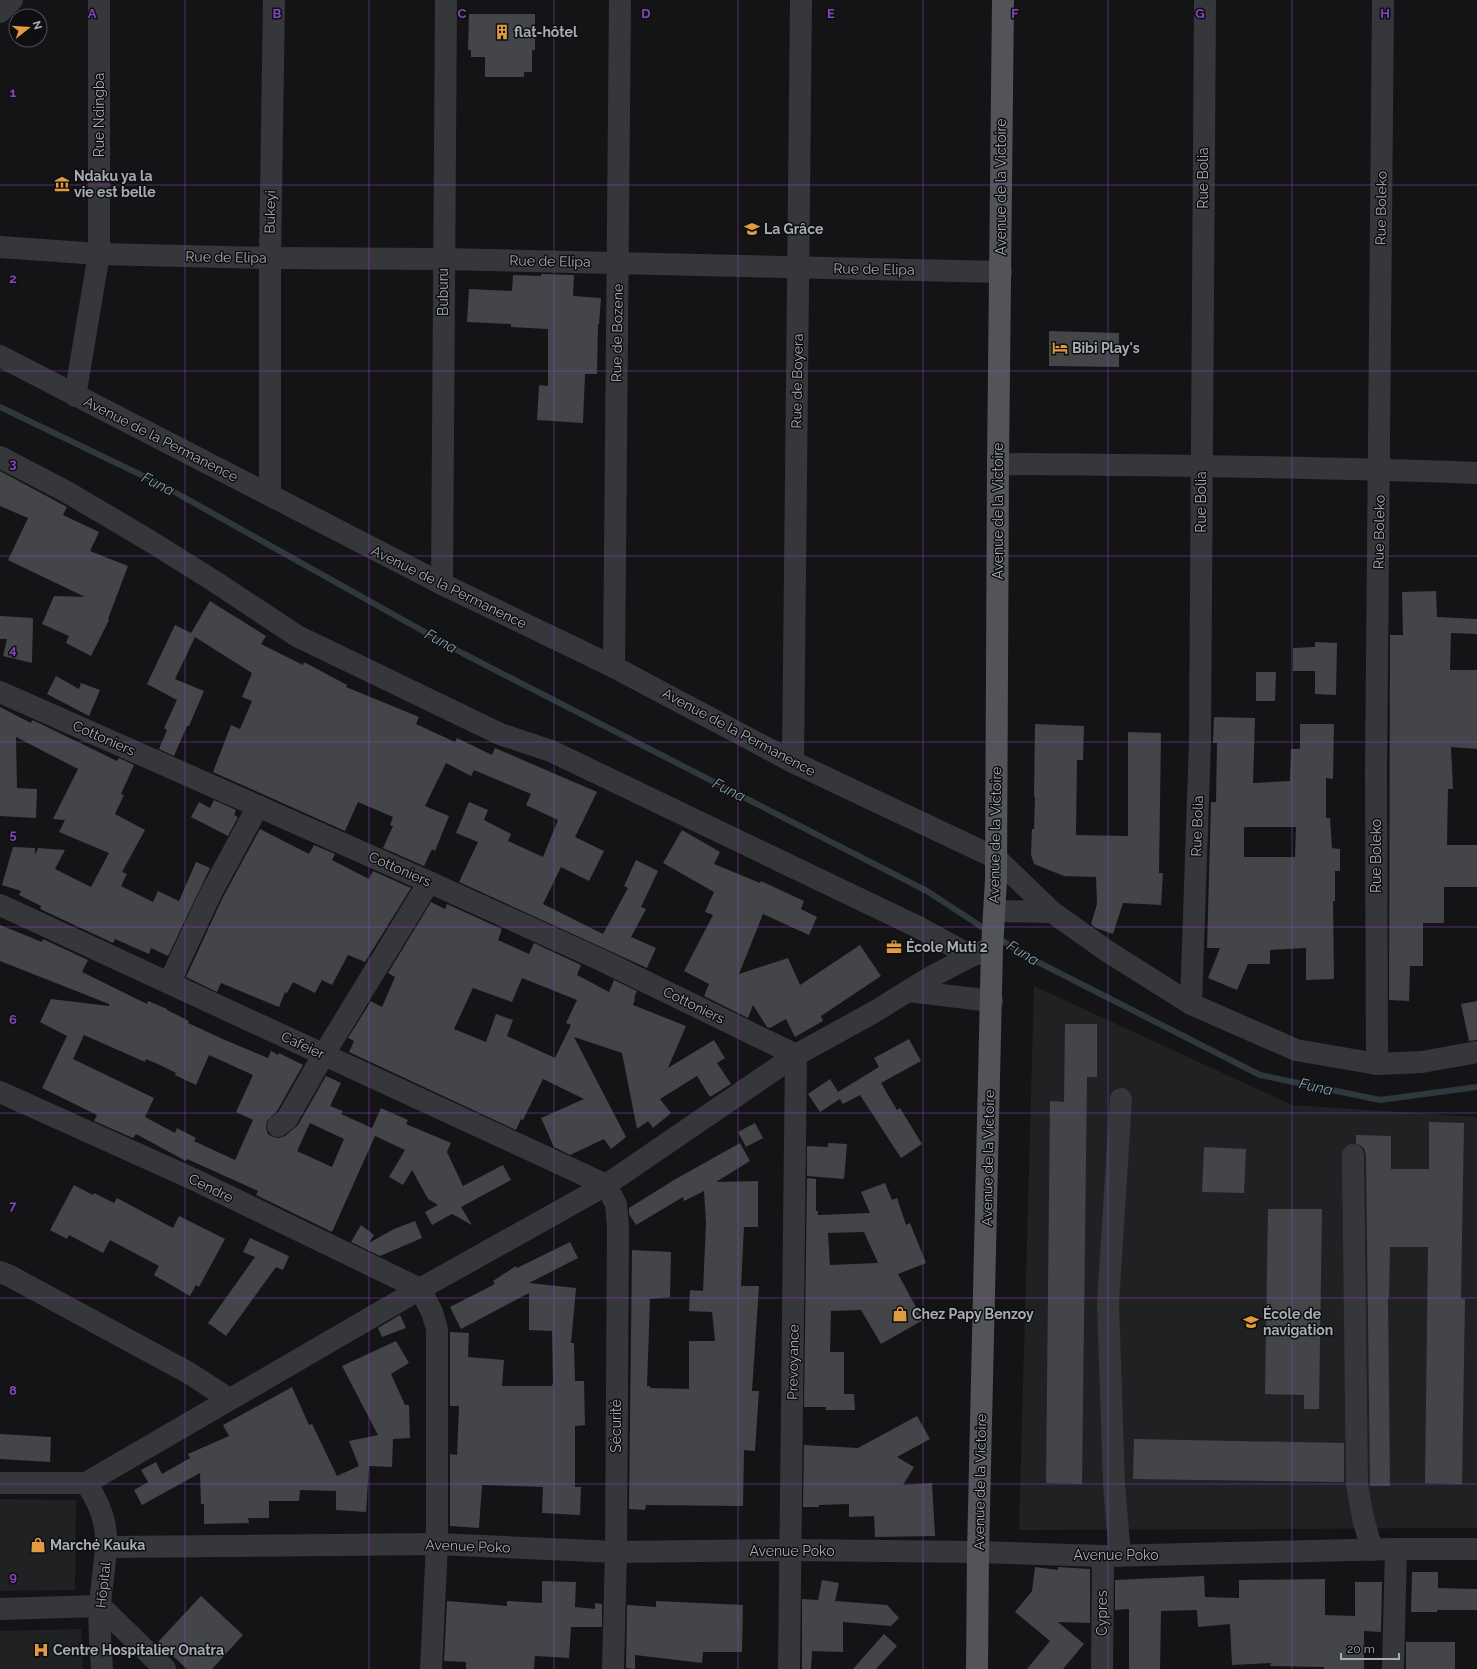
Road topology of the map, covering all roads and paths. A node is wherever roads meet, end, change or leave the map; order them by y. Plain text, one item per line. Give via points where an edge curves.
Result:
1 (12, 0) edge
2 (99, 0) edge
3 (274, 0) edge
4 (446, 0) edge
5 (620, 0) edge
6 (801, 0) edge
7 (1003, 0) edge
8 (1205, 0) edge
9 (1383, 0) edge
10 (0, 12) edge
11 (0, 247) edge
12 (99, 254) junction
13 (270, 258) junction
14 (443, 259) junction
15 (618, 263) junction
16 (798, 267) junction
17 (1001, 272) junction
18 (0, 356) edge
19 (75, 396) junction
20 (0, 457) edge
21 (998, 464) junction
22 (1202, 466) junction
23 (1380, 469) junction
24 (1477, 473) edge
25 (270, 495) junction
26 (442, 584) junction
27 (614, 666) junction
28 (0, 692) edge
29 (793, 762) junction
30 (258, 806) junction
31 (996, 858) junction
32 (429, 882) junction
33 (0, 905) edge
34 (1052, 912) junction
35 (993, 931) junction
36 (971, 956) junction
37 (169, 983) junction
38 (908, 991) junction
39 (992, 1001) junction
40 (1191, 1004) junction
41 (1477, 1052) edge
42 (324, 1054) junction
43 (796, 1055) junction
44 (1376, 1064) junction
45 (0, 1092) edge
46 (1121, 1099) dead end
47 (278, 1126) dead end
48 (1353, 1155) dead end
49 (606, 1185) junction
50 (0, 1272) edge
51 (420, 1289) junction
52 (229, 1399) junction
53 (0, 1483) edge
54 (86, 1483) junction
55 (437, 1544) junction
56 (107, 1547) junction
57 (1396, 1549) junction
58 (1477, 1549) edge
59 (791, 1550) junction
60 (1372, 1550) junction
61 (616, 1552) junction
62 (978, 1552) junction
63 (1111, 1556) junction
64 (100, 1606) junction
65 (0, 1609) edge
66 (102, 1669) edge
67 (165, 1669) edge
68 (430, 1669) edge
69 (613, 1669) edge
70 (789, 1669) edge
71 (977, 1669) edge
72 (1102, 1669) edge
73 (1393, 1669) edge

1 - 10 street
2 - 12 street, Rue Ndingba
3 - 13 street, Bukeyi
4 - 14 street, Buburu
5 - 15 street, Rue de Bozene
6 - 16 street, Rue de Boyera
7 - 17 main road, Avenue de la Victoire
8 - 22 street, Rue Bolia
9 - 23 street, Rue Boleko
11 - 12 street, Rue de Elipa
12 - 13 street, Rue de Elipa
12 - 19 street, Rue Ndingba
13 - 14 street, Rue de Elipa
13 - 25 street, Bukeyi
14 - 15 street, Rue de Elipa
14 - 26 street, Buburu
15 - 16 street, Rue de Elipa
15 - 27 street, Rue de Bozene
16 - 17 street, Rue de Elipa
16 - 29 street, Rue de Boyera
17 - 21 main road, Avenue de la Victoire
18 - 19 street, Avenue de la Permanence
19 - 25 street, Avenue de la Permanence
20 - 36 street via 67,492 150,541 297,636 500,734 558,755 918,927
21 - 22 street
21 - 31 main road, Avenue de la Victoire
22 - 23 street
22 - 40 street, Rue Bolia via 1200,741
23 - 24 street
23 - 44 street, Rue Boleko
25 - 26 street, Avenue de la Permanence
26 - 27 street, Avenue de la Permanence
27 - 29 street, Avenue de la Permanence
28 - 30 street, Cottoniers
29 - 31 street, Avenue de la Permanence
30 - 32 street, Cottoniers
30 - 37 street via 211,893
31 - 34 street, Avenue de la Permanence
31 - 35 main road, Avenue de la Victoire
32 - 42 street
32 - 43 street, Cottoniers via 601,960
33 - 37 street, Cafeier
34 - 35 street
34 - 40 street, Avenue de la Permanence via 1107,951
35 - 36 street
35 - 39 main road, Avenue de la Victoire
36 - 38 street
37 - 42 street, Cafeier
38 - 39 street
38 - 43 street
39 - 62 main road, Avenue de la Victoire
40 - 44 street, Avenue de la Permanence via 1296,1050
41 - 44 street, Avenue de la Permanence via 1422,1062
42 - 47 street via 287,1119
42 - 49 street, Cafeier
43 - 49 street
43 - 59 street, Prevoyance
45 - 51 street, Cendre via 186,1176
46 - 63 street, Cypres via 1108,1303 1114,1484
48 - 60 street via 1357,1485
49 - 51 street
49 - 61 street, Sécurité via 616,1204 618,1227
50 - 52 street via 189,1373
51 - 52 street
51 - 55 street via 432,1312 437,1329
52 - 54 street
53 - 54 street
54 - 56 street, Hôpital via 96,1498 102,1515
55 - 56 street, Avenue Poko
55 - 61 street, Avenue Poko
55 - 68 street
56 - 64 street, Hôpital
57 - 58 street, Avenue Poko
57 - 60 street, Avenue Poko
57 - 73 street
59 - 61 street, Avenue Poko
59 - 62 street, Avenue Poko
59 - 70 street, Prevoyance
60 - 63 street, Avenue Poko
61 - 69 street, Sécurité
62 - 63 street, Avenue Poko
62 - 71 main road, Avenue de la Victoire
63 - 72 street, Cypres
64 - 65 street
64 - 66 street, Hôpital
64 - 67 street

